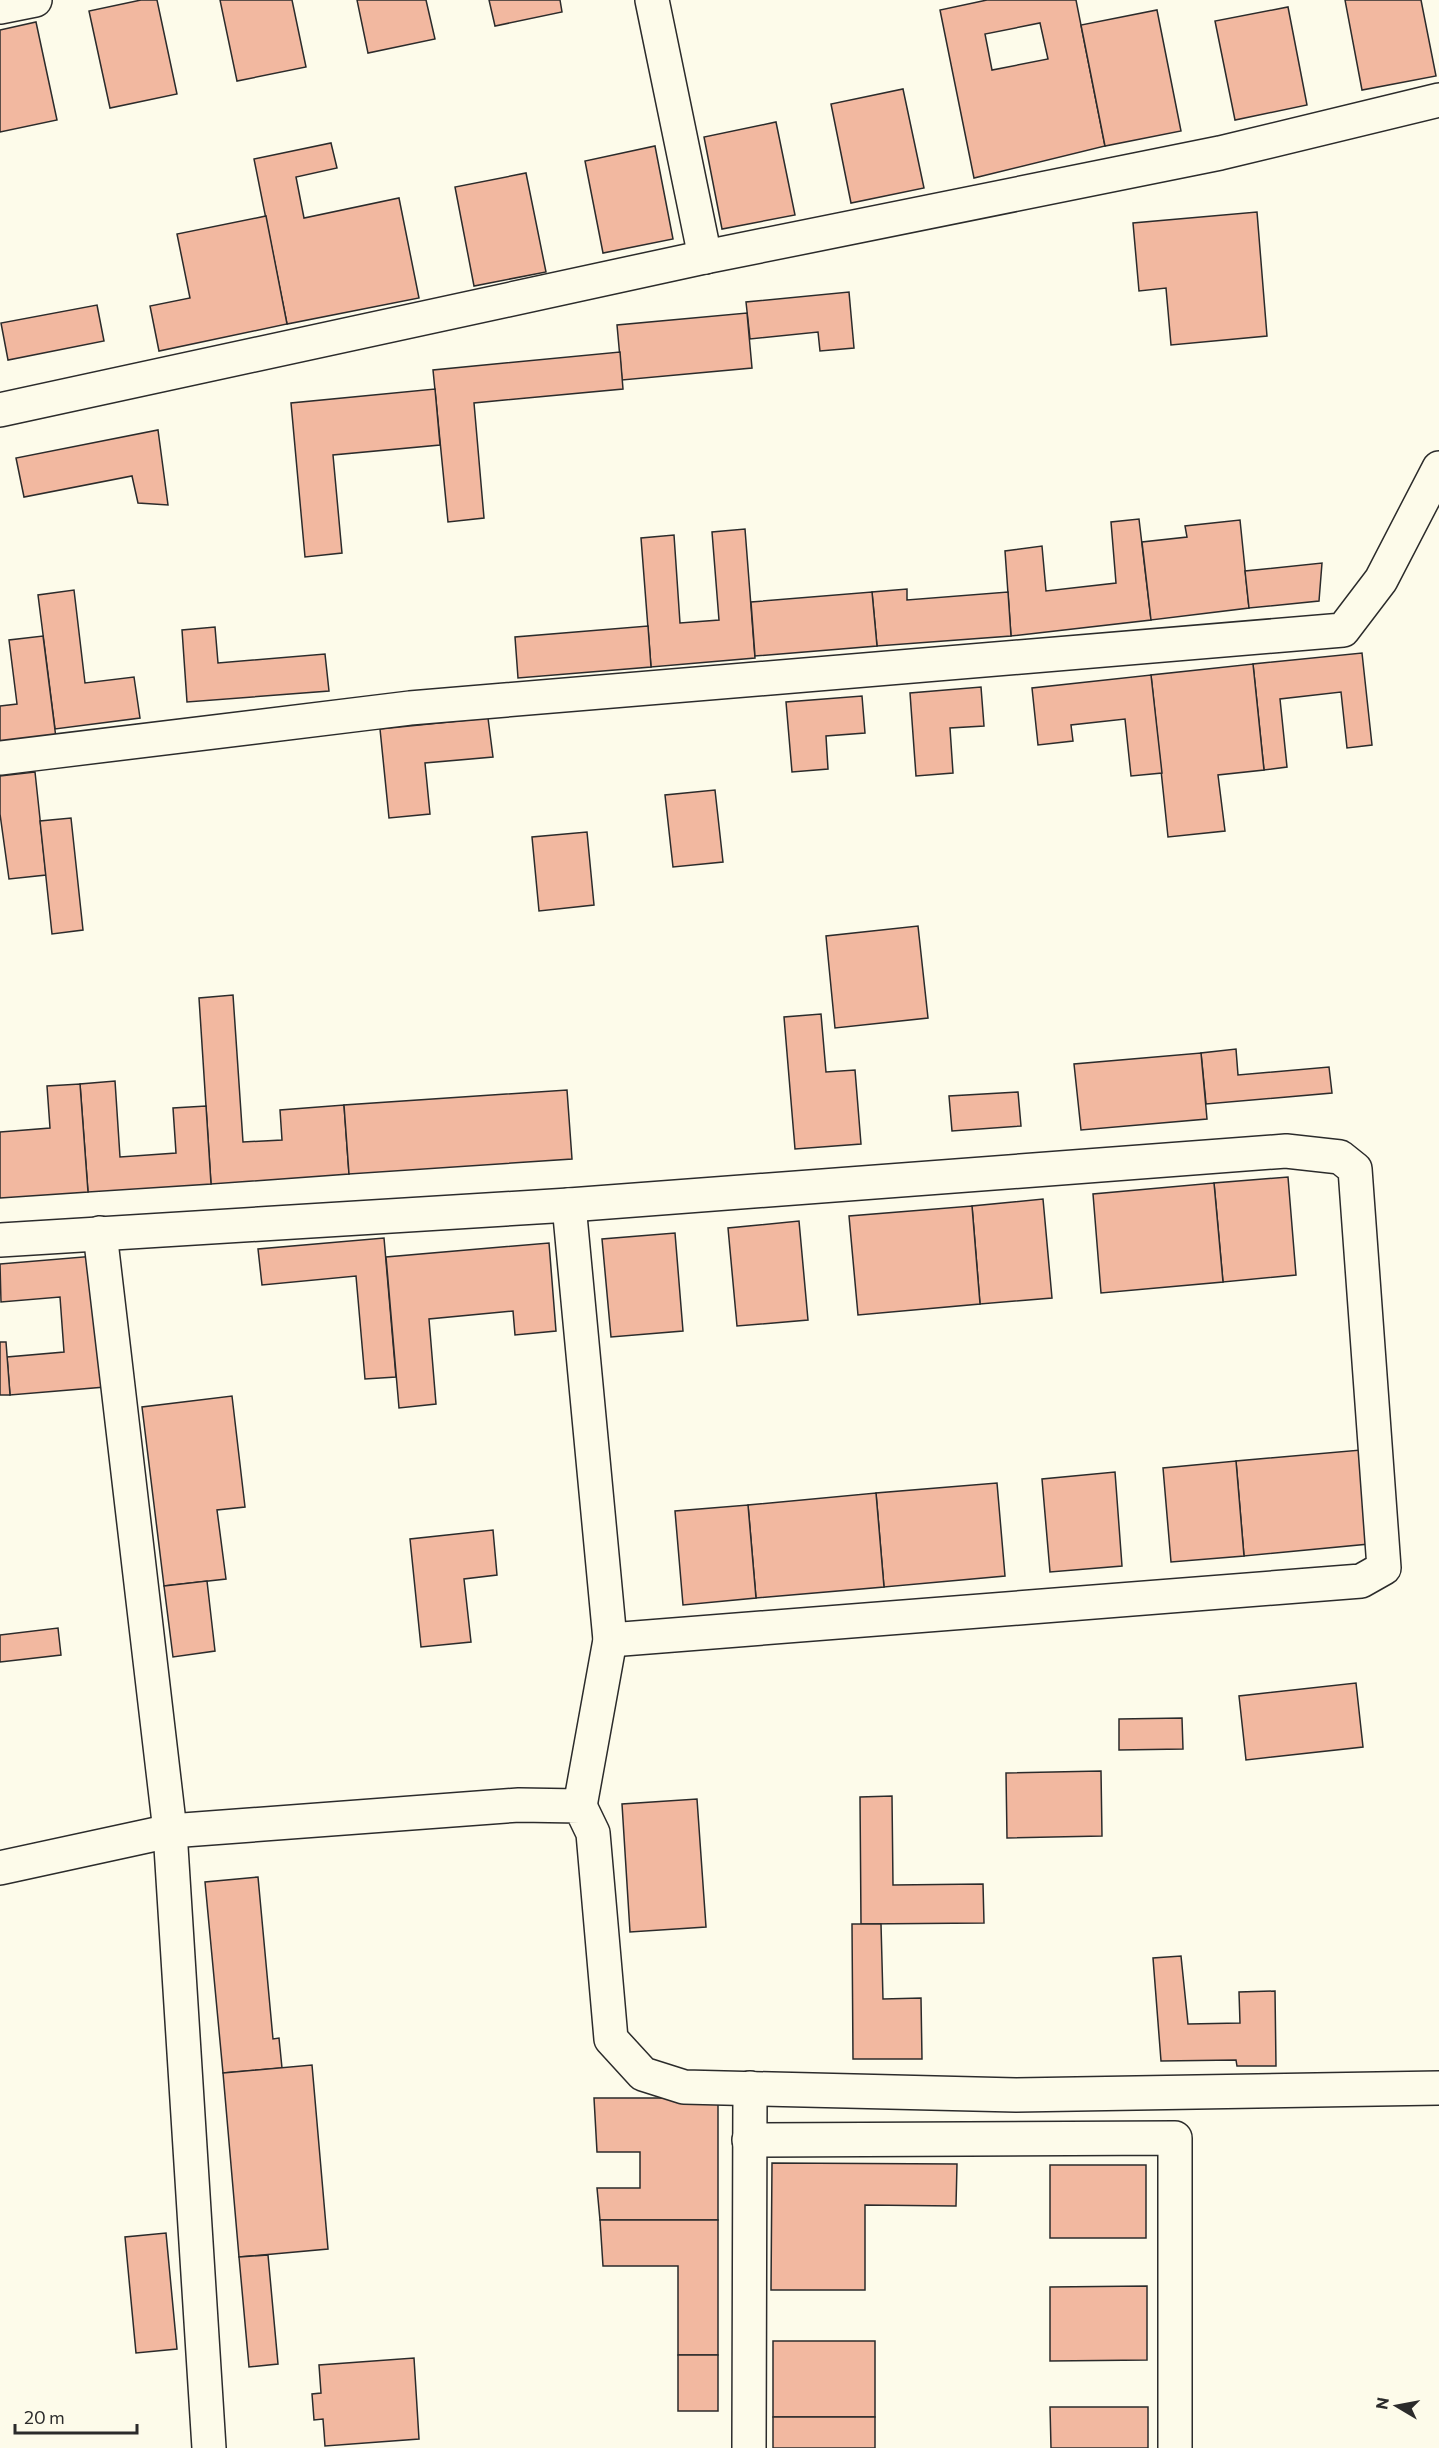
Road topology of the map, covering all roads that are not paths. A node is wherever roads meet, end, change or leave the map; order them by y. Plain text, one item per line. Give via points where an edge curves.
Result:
1 (35, 0) edge
2 (652, 0) edge
3 (0, 7) edge
4 (1439, 100) edge
5 (705, 257) junction
6 (0, 410) edge
7 (1439, 468) edge
8 (0, 758) edge
9 (568, 1205) junction
10 (100, 1233) junction
11 (0, 1240) edge
12 (610, 1640) junction
13 (580, 1806) junction
14 (170, 1831) junction
15 (0, 1869) edge
16 (750, 2088) junction
17 (1439, 2088) edge
18 (750, 2140) junction
19 (209, 2448) edge
20 (748, 2448) edge
21 (1175, 2448) edge

1 - 3 street
2 - 5 street
4 - 5 street via 1220,153
5 - 6 street
7 - 8 street via 1382,580 1343,630 410,708
9 - 10 street
9 - 12 street
9 - 12 street via 1286,1151 1340,1157 1355,1170 1384,1568 1361,1581
10 - 11 street
10 - 14 street
12 - 13 street
13 - 14 street via 519,1804
13 - 16 street via 593,1833 611,2039 643,2074 684,2087
14 - 15 street
14 - 19 street
16 - 17 street via 1016,2095
16 - 18 street
18 - 20 street
18 - 21 street via 1175,2138

